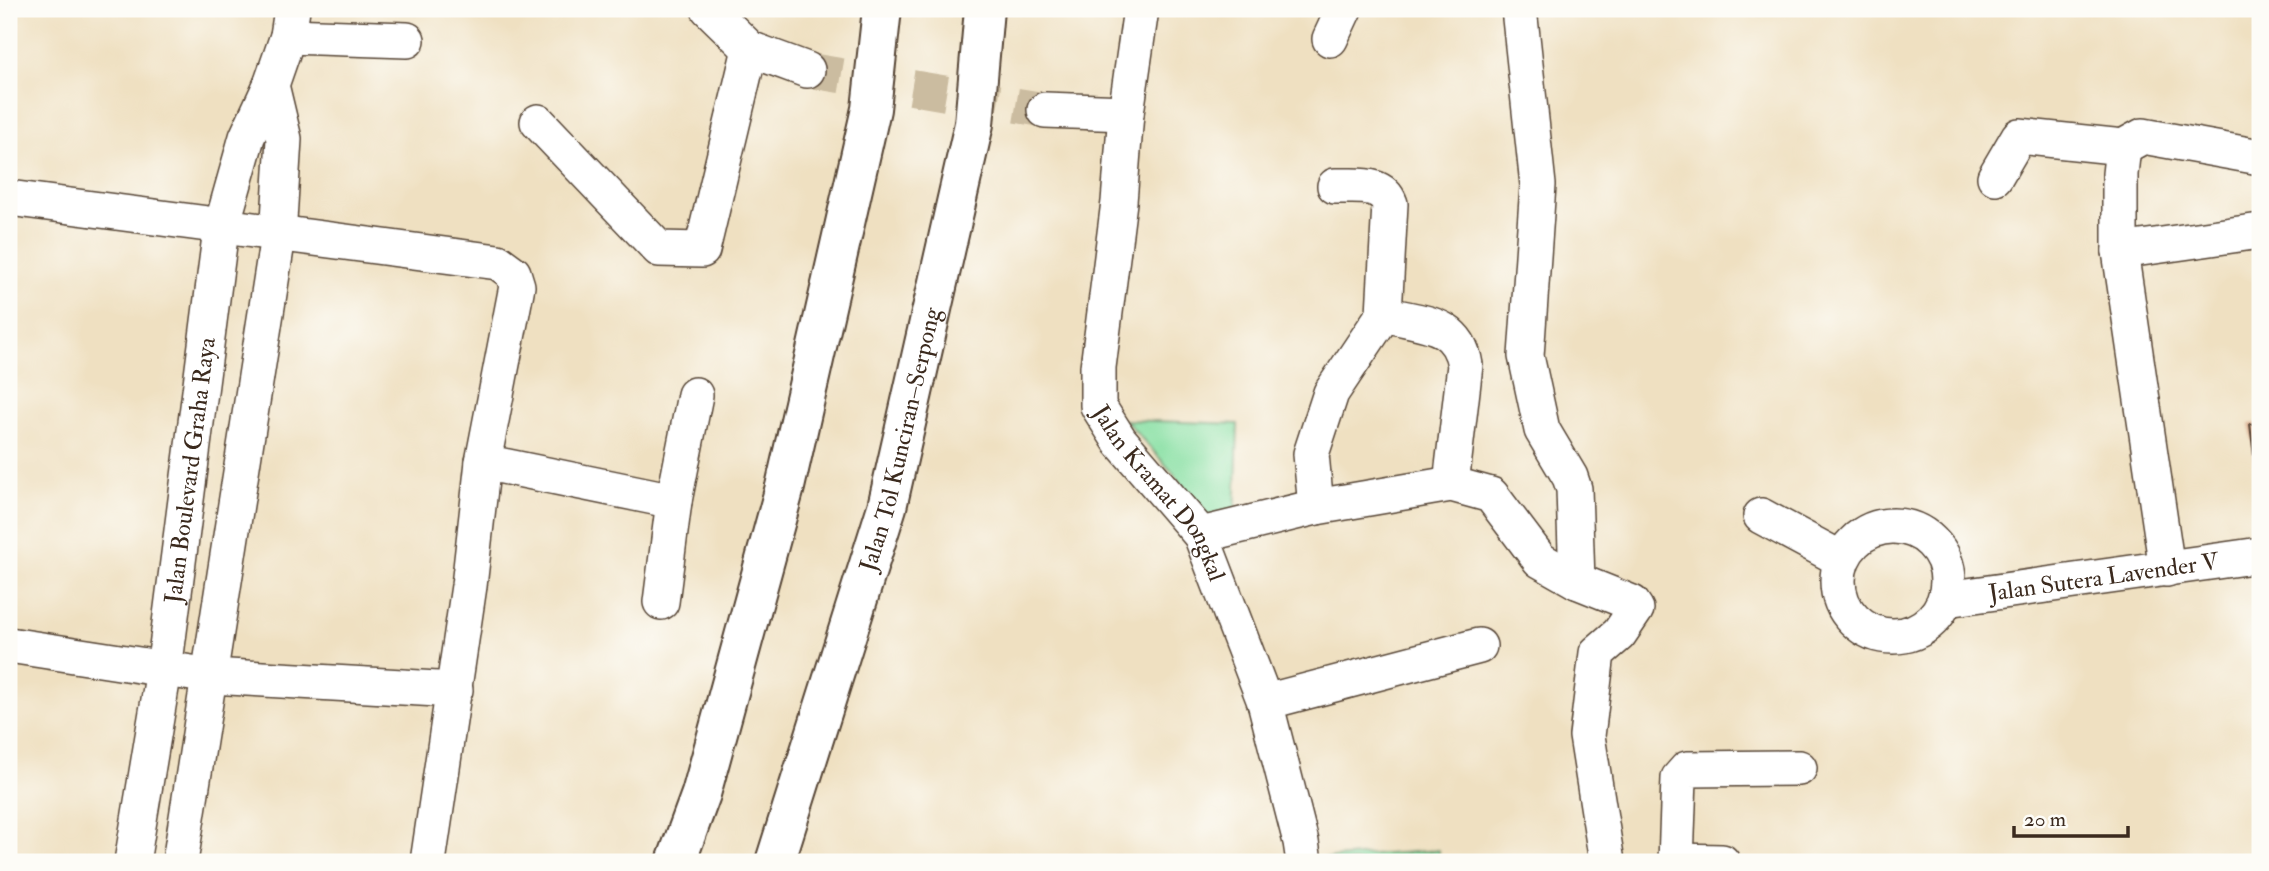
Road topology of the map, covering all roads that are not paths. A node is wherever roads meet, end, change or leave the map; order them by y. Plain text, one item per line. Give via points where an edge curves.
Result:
1 (709, 9) edge
2 (881, 9) edge
3 (984, 9) edge
4 (1141, 9) edge
5 (1519, 9) edge
6 (290, 23) edge
7 (407, 40) dead end
8 (750, 49) junction
9 (807, 70) tunnel mouth
10 (271, 85) junction
11 (1045, 110) tunnel mouth
12 (1126, 113) junction
13 (538, 122) dead end
14 (2123, 147) junction
15 (2260, 157) edge
16 (1995, 177) dead end
17 (1335, 187) dead end
18 (9, 198) edge
19 (221, 229) junction
20 (2260, 231) edge
21 (278, 236) junction
22 (2120, 251) junction
23 (1384, 314) junction
24 (695, 395) dead end
25 (483, 462) junction
26 (1451, 484) junction
27 (674, 501) junction
28 (1316, 507) junction
29 (1761, 516) dead end
30 (1201, 535) junction
31 (2260, 555) edge
32 (1841, 559) junction
33 (2167, 569) junction
34 (1577, 581) junction
35 (1946, 599) junction
36 (662, 602) dead end
37 (9, 645) edge
38 (1479, 646) dead end
39 (164, 670) junction
40 (211, 676) junction
41 (455, 690) junction
42 (1265, 702) junction
43 (1799, 768) dead end
44 (132, 862) edge
45 (180, 862) edge
46 (428, 862) edge
47 (676, 862) edge
48 (775, 862) edge
49 (1304, 862) edge
50 (1607, 862) edge
51 (1676, 862) edge
52 (1722, 862) edge

1 - 8 street
2 - 47 highway via 871,109 785,487 701,794
3 - 48 highway, Jalan Tol Kunciran–Serpong via 974,124 887,508
4 - 12 street, Jalan Kramat Dongkal
5 - 34 street via 1538,185 1526,356 1542,430 1574,489
6 - 7 street
6 - 10 street, Jalan Boulevard Graha Raya
8 - 9 street
8 - 13 street via 702,250 659,249
10 - 19 street, Jalan Boulevard Graha Raya via 247,137
10 - 21 street, Jalan Boulevard Graha Raya via 284,139
11 - 12 street
12 - 30 street, Jalan Kramat Dongkal via 1098,367 1098,406 1121,441
14 - 15 street via 2143,136
14 - 16 street via 2019,136
14 - 22 street
17 - 23 street via 1379,188 1388,198
18 - 19 street
19 - 21 street
19 - 39 street, Jalan Boulevard Graha Raya
20 - 22 street
21 - 25 street via 507,266 517,286
21 - 40 street, Jalan Boulevard Graha Raya
22 - 33 street
23 - 26 street via 1450,332 1462,347 1465,365
23 - 28 street via 1331,393 1311,454
24 - 27 street
25 - 27 street
25 - 41 street
26 - 28 street
26 - 34 street via 1491,495 1540,560
27 - 36 street
28 - 30 street
29 - 32 street
30 - 42 street, Jalan Kramat Dongkal
31 - 33 street, Jalan Sutera Lavender V
32 - 35 street via 1853,542 1871,530 1913,529 1931,540 1944,558 1949,578
32 - 35 street via 1836,581 1841,603 1853,621 1872,634 1895,637 1917,632 1935,619
33 - 35 street, Jalan Sutera Lavender V
34 - 50 street via 1623,598 1636,609 1619,634 1597,653 1590,708 1587,736
37 - 39 street
38 - 42 street
39 - 40 street
39 - 44 street, Jalan Boulevard Graha Raya
40 - 41 street
40 - 45 street, Jalan Boulevard Graha Raya
41 - 46 street
42 - 49 street, Jalan Kramat Dongkal
43 - 51 street via 1687,769 1679,778
51 - 52 street

